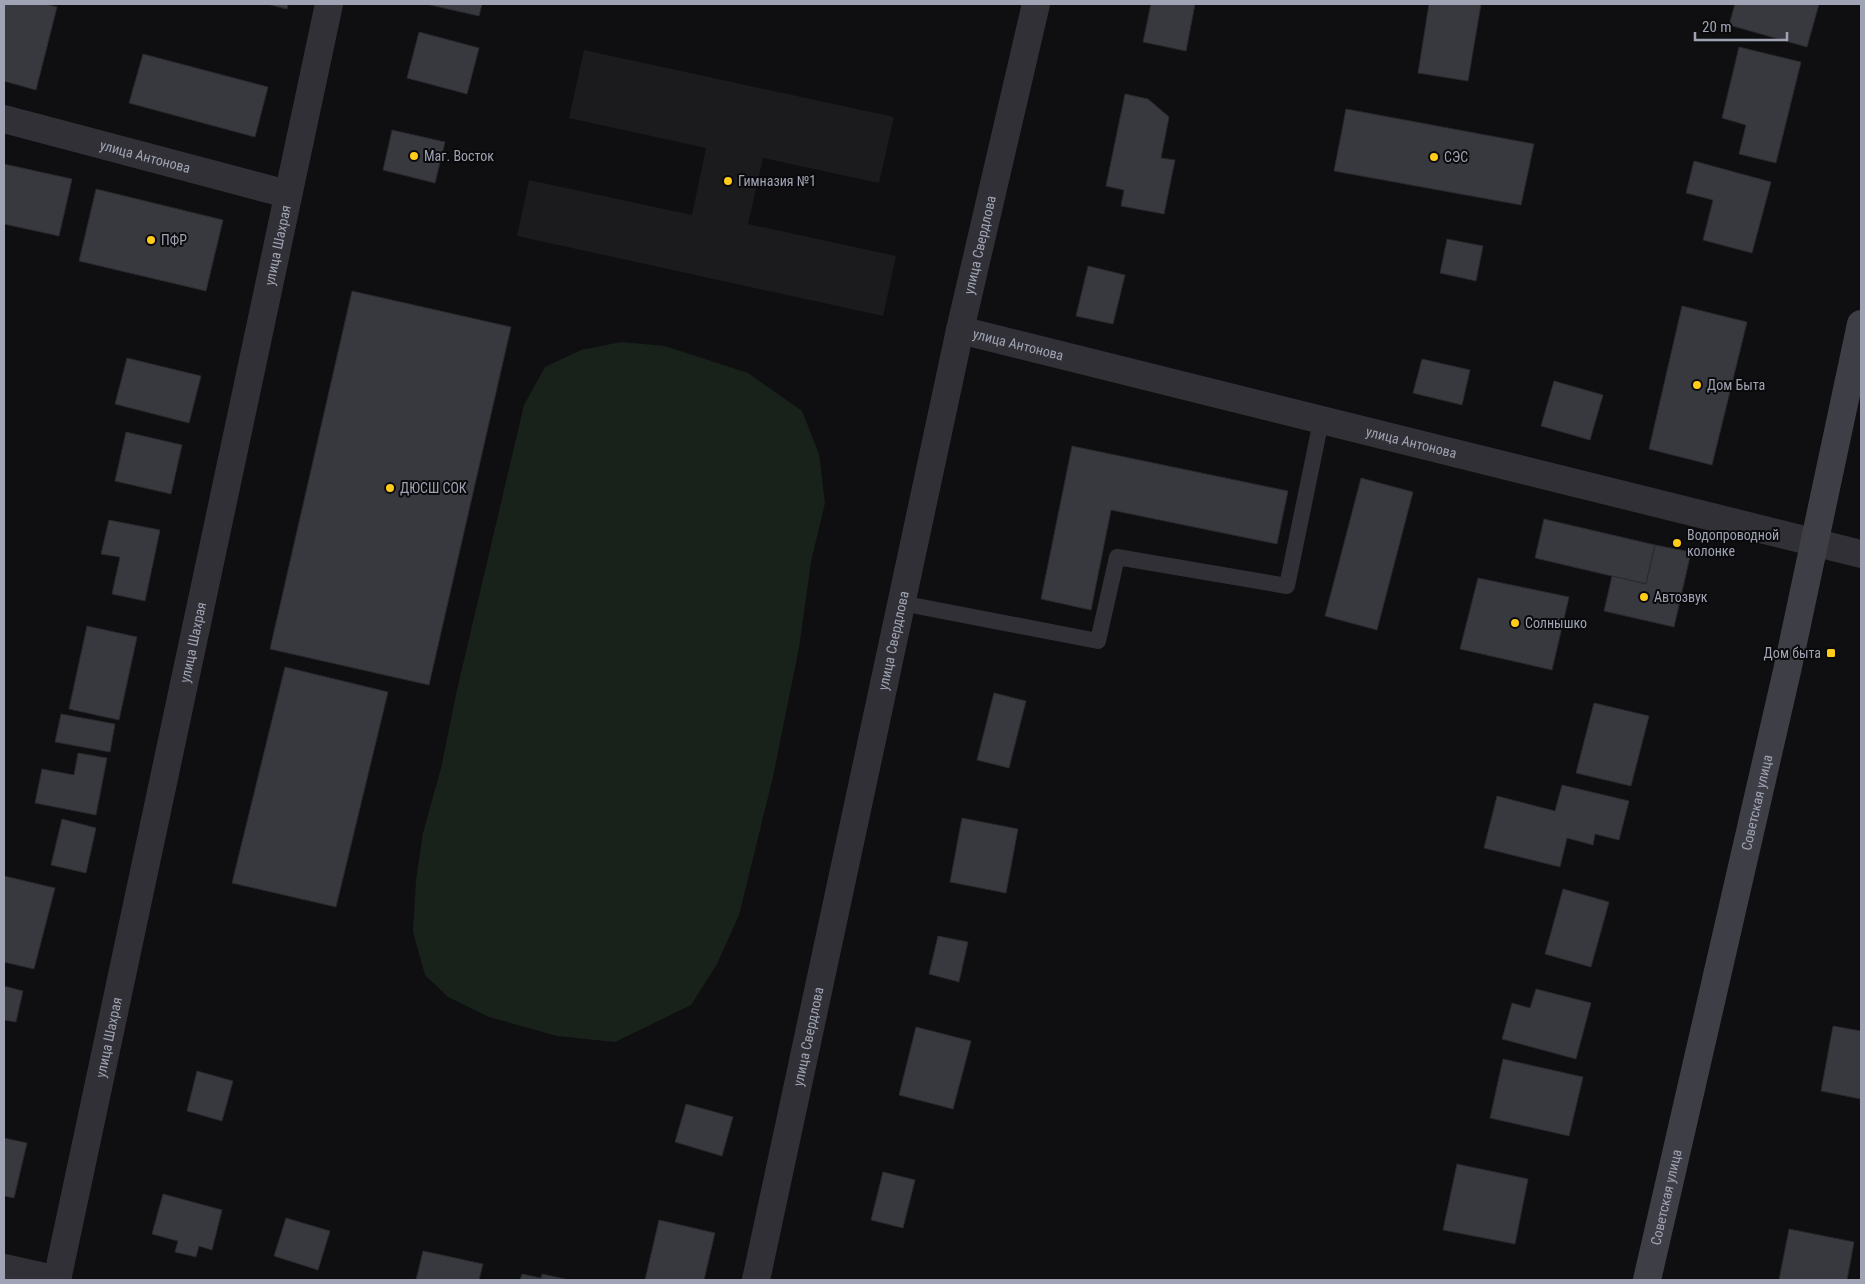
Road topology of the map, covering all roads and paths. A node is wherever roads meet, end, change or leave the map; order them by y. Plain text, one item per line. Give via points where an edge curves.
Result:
1 (329, 4) edge
2 (1036, 4) edge
3 (4, 119) edge
4 (287, 194) junction
5 (1861, 324) edge
6 (960, 330) junction
7 (1321, 421) junction
8 (1814, 543) junction
9 (1861, 554) edge
10 (902, 603) junction
11 (4, 1268) edge
12 (57, 1280) edge
13 (756, 1280) edge
14 (1647, 1280) edge

1 - 4 street, улица Шахрая
2 - 6 street, улица Свердлова
3 - 4 street, улица Антонова
4 - 12 street, улица Шахрая
5 - 8 main road, Советская улица
6 - 7 street, улица Антонова
6 - 10 street, улица Свердлова
7 - 8 street, улица Антонова
7 - 10 lane via 1287,586 1117,557 1098,641
8 - 9 street, улица Антонова
8 - 14 main road, Советская улица
10 - 13 street, улица Свердлова
11 - 12 street

